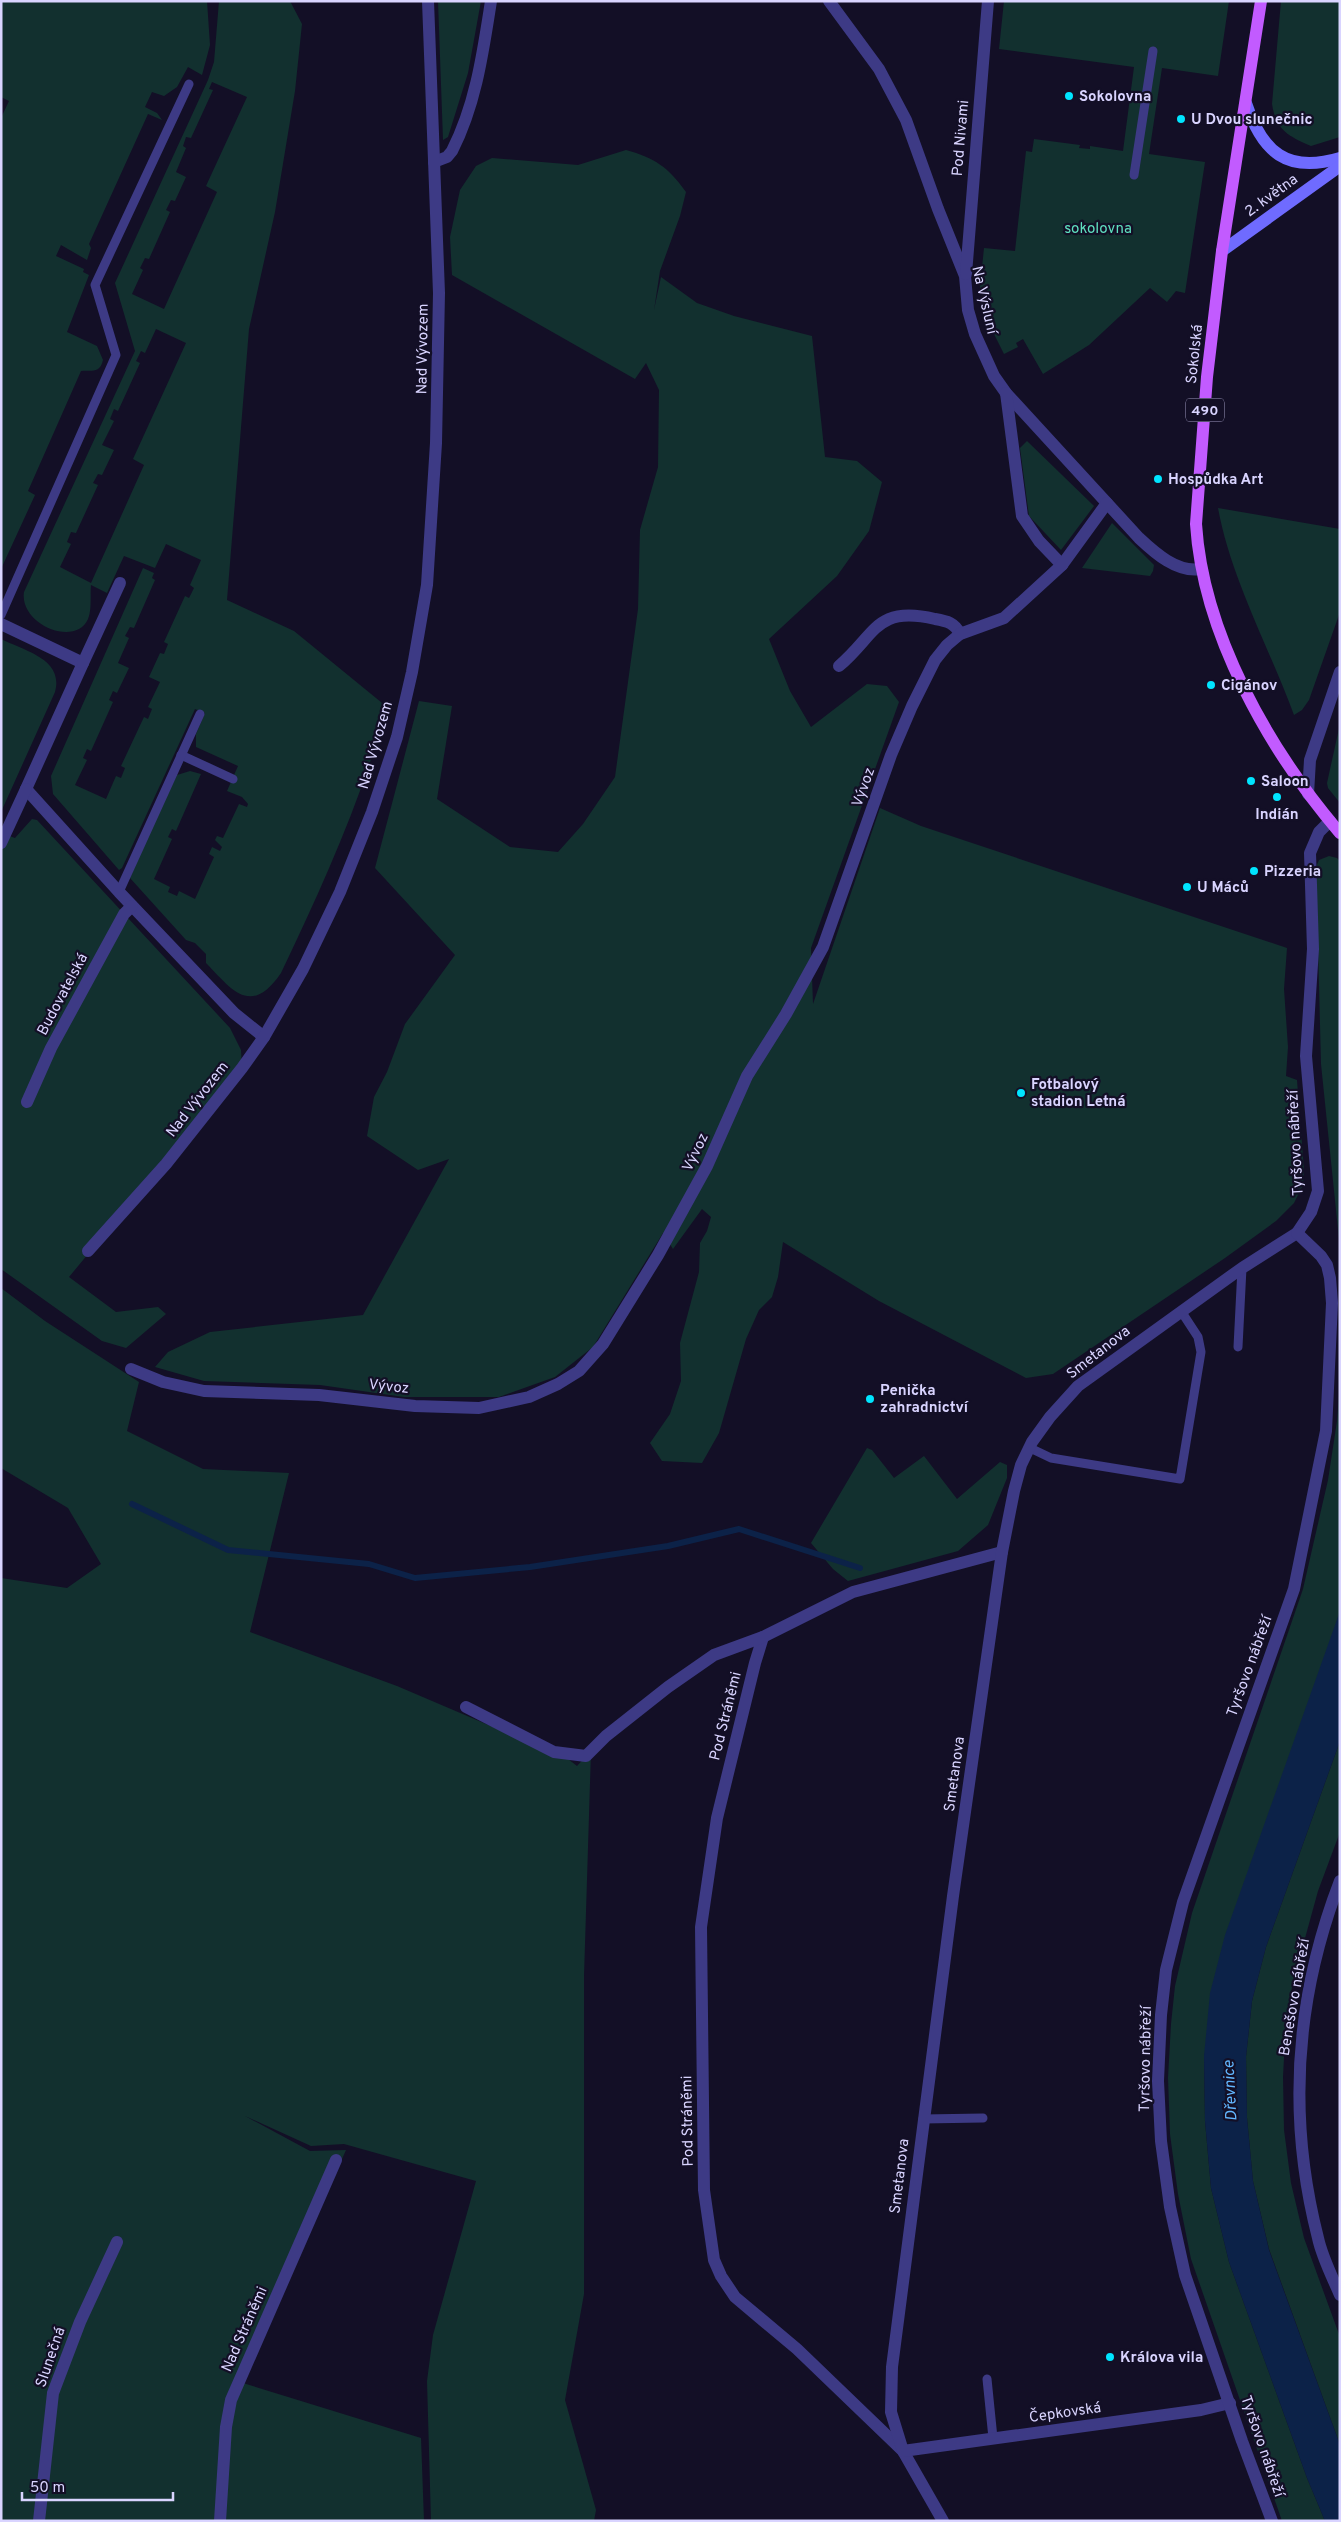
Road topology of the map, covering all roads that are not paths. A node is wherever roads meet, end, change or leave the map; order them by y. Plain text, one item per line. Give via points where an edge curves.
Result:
1 (428, 1) edge
2 (491, 1) edge
3 (829, 1) edge
4 (988, 1) edge
5 (1261, 1) edge
6 (1153, 51) dead end
7 (189, 84) dead end
8 (1246, 103) junction
9 (1340, 158) edge
10 (434, 162) junction
11 (1340, 166) edge
12 (1134, 174) dead end
13 (1222, 251) junction
14 (965, 276) junction
15 (1006, 393) junction
16 (1107, 504) junction
17 (1062, 565) junction
18 (1201, 569) junction
19 (120, 583) dead end
20 (1, 615) edge
21 (1, 624) edge
22 (960, 634) junction
23 (83, 663) junction
24 (839, 666) dead end
25 (1340, 672) edge
26 (200, 714) dead end
27 (181, 756) junction
28 (233, 779) dead end
29 (26, 789) junction
30 (1308, 794) junction
31 (1335, 828) edge
32 (1, 843) edge
33 (119, 892) junction
34 (132, 906) junction
35 (264, 1037) junction
36 (27, 1102) dead end
37 (1297, 1233) junction
38 (88, 1252) dead end
39 (1242, 1268) junction
40 (1181, 1312) junction
41 (1238, 1346) dead end
42 (131, 1369) dead end
43 (1030, 1448) junction
44 (1002, 1552) junction
45 (763, 1637) junction
46 (466, 1707) dead end
47 (1340, 1882) edge
48 (983, 2118) dead end
49 (923, 2119) junction
50 (336, 2160) dead end
51 (118, 2242) dead end
52 (1340, 2295) edge
53 (987, 2379) dead end
54 (1230, 2403) junction
55 (993, 2438) junction
56 (903, 2451) junction
57 (39, 2521) edge
58 (220, 2521) edge
59 (943, 2521) edge
60 (1272, 2521) edge

1 - 10 street, Nad Vývozem
2 - 10 street via 479,77 471,102 452,151 447,157
3 - 14 street, Na Výsluní via 879,69 896,101
4 - 14 street, Pod Nivami
5 - 8 main road, Sokolská / 490
6 - 12 lane
7 - 20 lane via 95,285 116,355
8 - 9 street via 1262,140 1284,158 1302,164
8 - 13 main road, Sokolská / 490
10 - 35 street, Nad Vývozem via 439,293 436,443 427,585 412,672 397,737 340,892 303,969
11 - 13 street, 2. května
13 - 18 main road, Sokolská / 490 via 1207,377 1196,524
14 - 15 street, Na Výsluní via 968,310 975,334 994,376
15 - 16 street, Na Výsluní
15 - 17 street via 1022,516 1039,541
16 - 17 street, Vývoz
16 - 18 street, Na Výsluní via 1162,557 1183,567
17 - 22 street, Vývoz via 1004,618
18 - 30 main road, Sokolská / 490 via 1222,637 1241,681
19 - 23 street
21 - 23 street
22 - 24 street via 953,624 945,621 920,615 894,617 881,623 864,638
22 - 42 street, Vývoz via 935,660 912,706 891,755 823,946 786,1014 746,1076 708,1166 658,1255 603,1344 579,1371 529,1397 479,1408 415,1406 319,1395 204,1391 163,1382
23 - 29 street
25 - 30 street via 1310,760
26 - 27 lane
27 - 28 lane
27 - 33 lane
29 - 32 street
29 - 33 street
30 - 31 main road, Sokolská / 490
31 - 37 street, Tyršovo nábřeží via 1319,832 1310,853 1313,949 1306,1056 1318,1191 1311,1212
33 - 34 street
34 - 35 street via 234,1013
34 - 36 street, Budovatelská via 124,914 51,1048
35 - 38 street, Nad Vývozem via 166,1164
37 - 39 street, Smetanova
37 - 54 street, Tyršovo nábřeží via 1321,1256 1330,1278 1332,1303 1326,1431 1294,1588 1182,1902 1166,1970 1161,2016 1158,2081 1161,2140 1170,2206 1185,2275
39 - 40 street, Smetanova
39 - 41 lane
40 - 43 street, Smetanova via 1078,1386 1050,1417
40 - 43 lane via 1198,1337 1201,1352 1180,1480 1051,1458
43 - 44 street, Smetanova via 1021,1465 1014,1491
44 - 45 street, Pod Stráněmi via 853,1592
44 - 49 street, Smetanova
45 - 46 street, Pod Stráněmi via 714,1655 668,1686 586,1756 554,1752
45 - 56 street, Pod Stráněmi via 718,1818 701,1927 707,2224 714,2260 735,2296 797,2349
47 - 52 street, Benešovo nábřeží via 1324,1924 1310,1984 1299,2056 1298,2116 1304,2174 1318,2240
48 - 49 lane
49 - 56 street, Smetanova via 892,2367 892,2412
50 - 58 street, Nad Stráněmi via 232,2400 226,2427
51 - 57 street, Slunečná via 80,2322 54,2393
53 - 55 lane
54 - 55 street, Čepkovská via 1201,2410
54 - 60 street, Tyršovo nábřeží
55 - 56 street, Čepkovská
56 - 59 street, Pod Stráněmi

